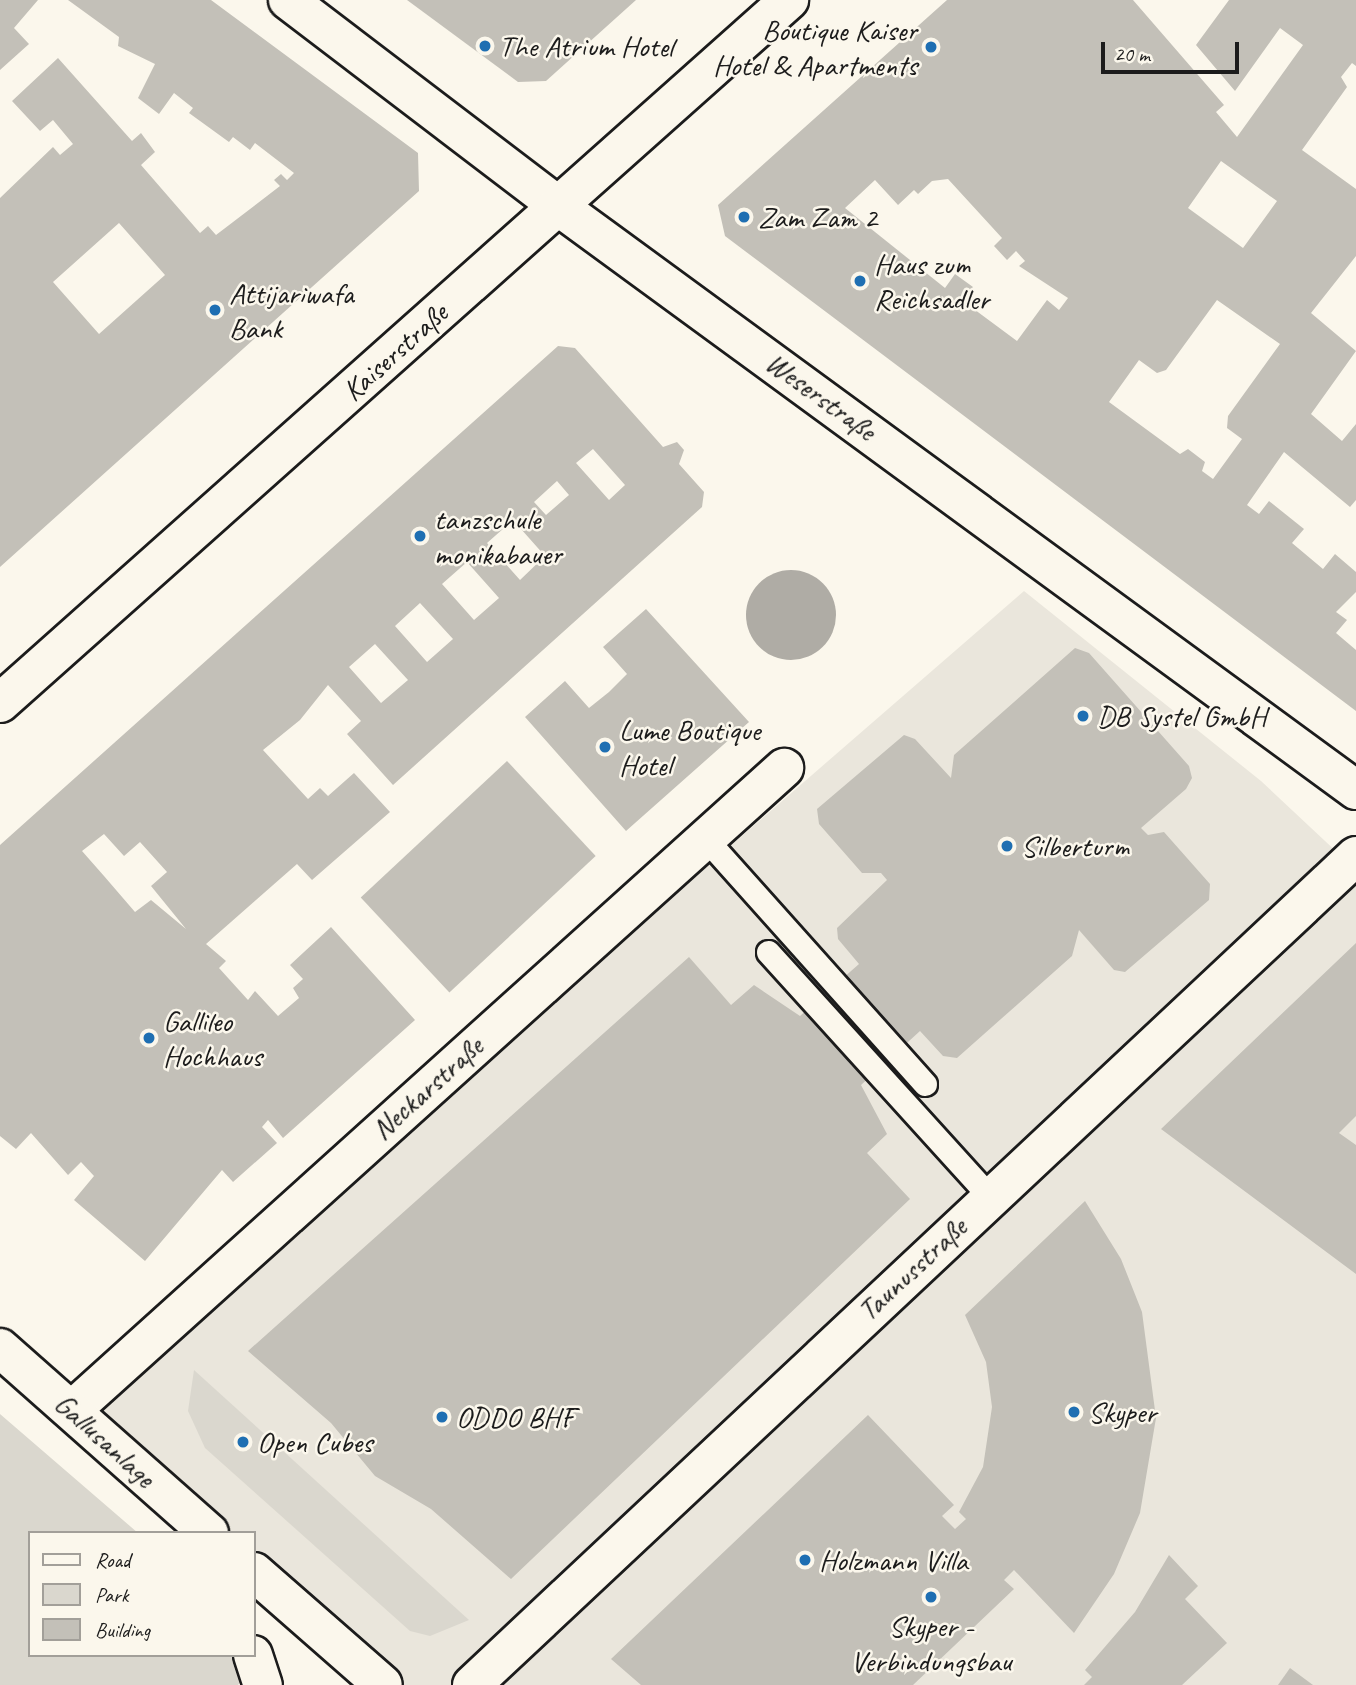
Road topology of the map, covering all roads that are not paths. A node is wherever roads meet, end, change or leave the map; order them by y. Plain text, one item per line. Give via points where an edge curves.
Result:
1 (288, 0) edge
2 (789, 0) edge
3 (558, 206) junction
4 (0, 703) edge
5 (784, 768) dead end
6 (1356, 790) edge
7 (705, 838) junction
8 (1356, 856) edge
9 (768, 953) dead end
10 (925, 1084) dead end
11 (990, 1197) junction
12 (0, 1348) edge
13 (72, 1410) junction
14 (167, 1496) junction
15 (191, 1531) edge
16 (207, 1531) edge
17 (256, 1574) edge
18 (254, 1657) edge
19 (262, 1685) edge
20 (383, 1685) edge
21 (472, 1685) edge

1 - 3 street, Weserstraße
2 - 3 street, Kaiserstraße
3 - 4 street, Kaiserstraße
3 - 6 street, Weserstraße
5 - 7 street, Neckarstraße
7 - 10 lane
7 - 13 street, Neckarstraße
8 - 11 street, Taunusstraße
9 - 11 lane
11 - 21 street, Taunusstraße
12 - 13 street, Gallusanlage
13 - 14 street, Gallusanlage
14 - 15 street
14 - 16 street, Gallusanlage
17 - 20 street
18 - 19 street

